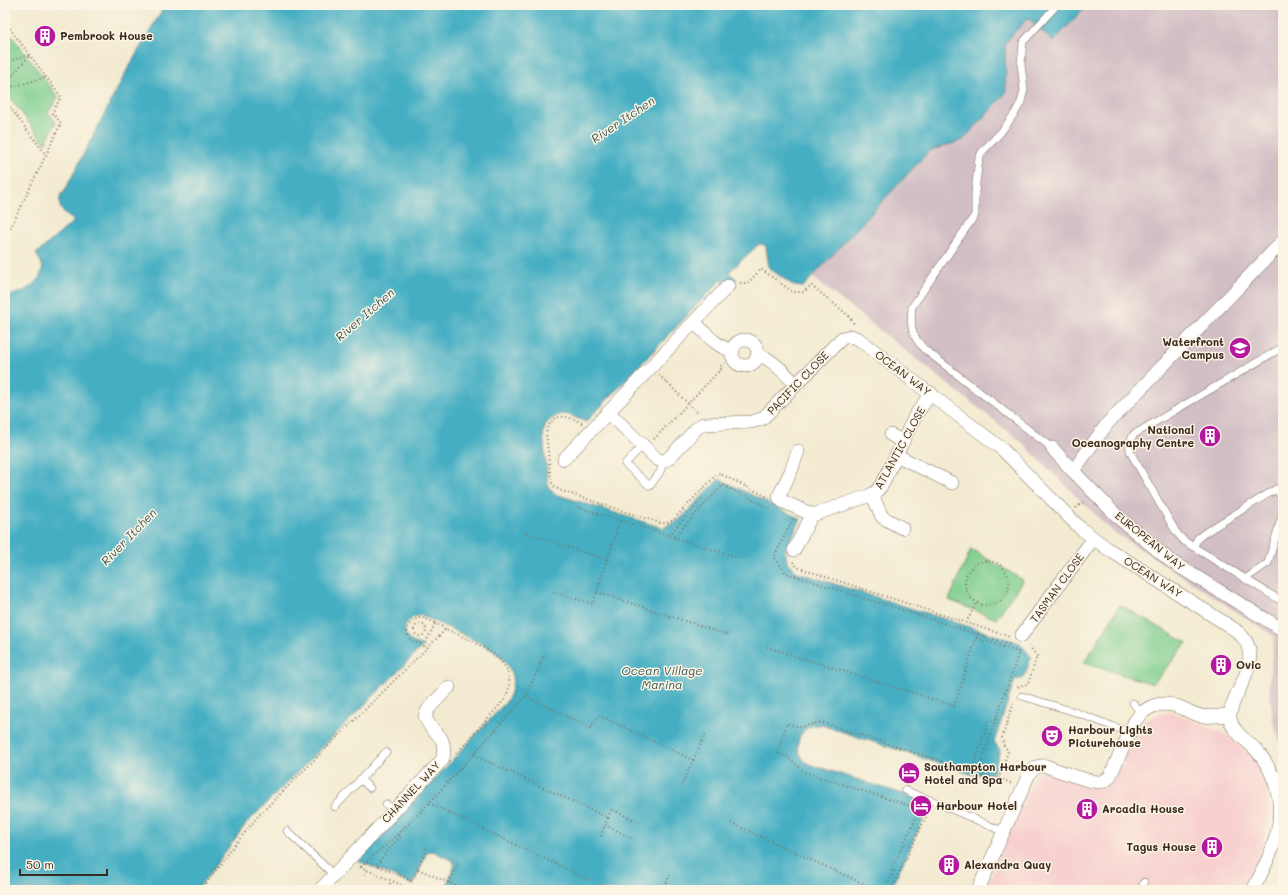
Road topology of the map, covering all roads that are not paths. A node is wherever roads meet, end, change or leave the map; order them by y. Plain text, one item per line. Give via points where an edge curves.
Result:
1 (1057, 5) edge
2 (1283, 242) edge
3 (732, 284) road end
4 (694, 322) junction
5 (851, 336) joint
6 (1283, 347) edge
7 (732, 353) junction
8 (757, 355) junction
9 (796, 384) junction
10 (931, 393) junction
11 (608, 412) junction
12 (891, 436) dead end
13 (903, 442) junction
14 (644, 446) junction
15 (1052, 448) joint
16 (798, 451) dead end
17 (896, 456) junction
18 (564, 459) dead end
19 (664, 461) junction
20 (1073, 471) junction
21 (952, 483) dead end
22 (872, 494) junction
23 (1283, 499) edge
24 (1283, 512) edge
25 (812, 515) junction
26 (902, 528) dead end
27 (1093, 539) junction
28 (1193, 547) junction
29 (794, 550) road end
30 (1245, 579) junction
31 (1283, 602) edge
32 (1283, 630) edge
33 (1017, 641) road end
34 (449, 687) dead end
35 (1019, 694) road end
36 (1230, 715) junction
37 (1130, 733) junction
38 (386, 752) dead end
39 (1277, 774) edge
40 (360, 779) junction
41 (370, 788) dead end
42 (905, 790) dead end
43 (335, 807) dead end
44 (287, 831) dead end
45 (1004, 832) junction
46 (1280, 833) edge
47 (334, 875) junction
48 (1144, 882) dead end
49 (320, 890) edge
50 (978, 890) edge
51 (1141, 890) edge
52 (1253, 890) edge

1 - 15 lane via 1023,42 1022,102 1001,132 982,152 975,192 975,215 912,308 911,320 916,340 924,349
2 - 20 street via 1107,424
3 - 4 street
4 - 7 street via 718,345
4 - 11 street
5 - 9 street, PACIFIC CLOSE via 839,340
5 - 10 street, OCEAN WAY
6 - 28 lane via 1133,435 1129,442 1129,450 1176,532
7 - 8 street via 736,363 743,366 755,361
7 - 8 street via 736,344 748,341 754,344
8 - 9 street via 771,361
9 - 19 street, PACIFIC CLOSE via 766,416 758,420 708,423 699,426
10 - 13 street, ATLANTIC CLOSE via 915,416
10 - 27 street, OCEAN WAY via 1002,449
11 - 14 street
11 - 18 street
12 - 13 street
13 - 17 street, ATLANTIC CLOSE
14 - 19 street via 657,459
14 - 19 lane via 625,464 650,486
15 - 20 street, EUROPEAN WAY
16 - 25 street via 776,504
17 - 21 street
17 - 22 street, ATLANTIC CLOSE via 880,488
20 - 32 street, EUROPEAN WAY via 1121,520 1172,562
22 - 25 street, ATLANTIC CLOSE
22 - 26 street via 882,517
23 - 28 lane via 1276,489 1206,532 1198,538
24 - 30 lane via 1268,563
25 - 29 street
27 - 33 street, TASMAN CLOSE
27 - 36 street, OCEAN WAY via 1231,626 1246,640 1250,662
28 - 30 lane
30 - 31 lane
34 - 47 street, CHANNEL WAY via 429,708 425,716 428,724 442,737 442,759 390,807
35 - 37 lane
36 - 37 street via 1201,716 1169,704 1137,708
36 - 39 street via 1235,730
37 - 45 street via 1111,774 1105,781 1093,781 1042,766 1032,770
38 - 40 lane
39 - 46 street
40 - 41 lane
40 - 43 lane
42 - 45 lane
44 - 47 lane
45 - 50 street
46 - 52 street
47 - 49 street, CHANNEL WAY
48 - 51 lane

